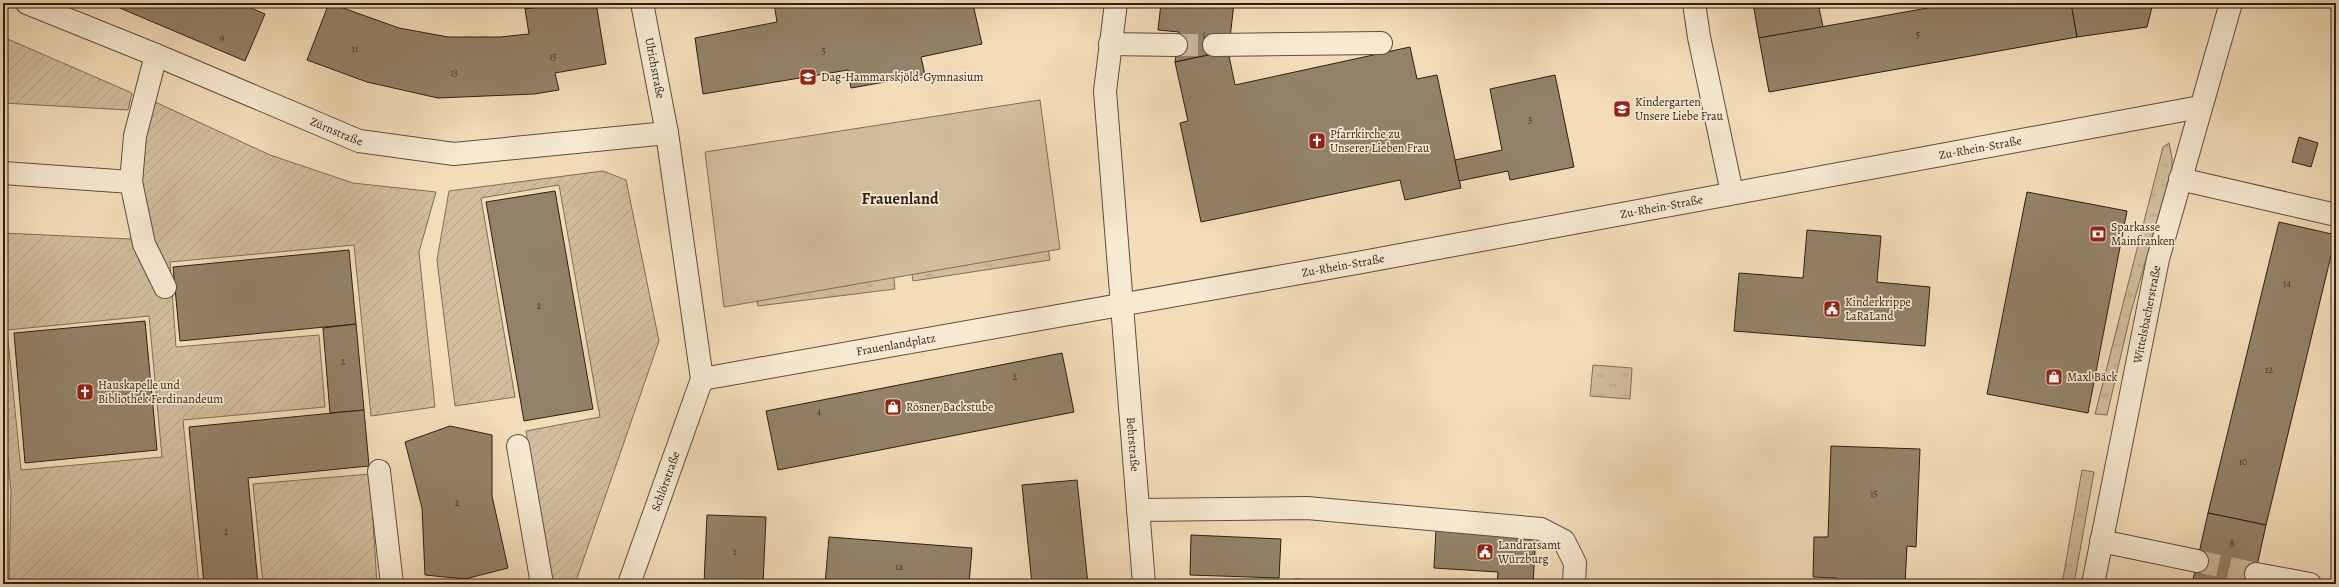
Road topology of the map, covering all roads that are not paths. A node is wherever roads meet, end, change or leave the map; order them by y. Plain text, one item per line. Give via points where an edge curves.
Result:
1 (27, 3) edge
2 (642, 3) edge
3 (1116, 3) edge
4 (1694, 3) edge
5 (2231, 3) edge
6 (1381, 43) dead end
7 (1110, 44) junction
8 (1214, 45) tunnel mouth
9 (1176, 46) tunnel mouth
10 (156, 55) junction
11 (2200, 107) junction
12 (668, 133) junction
13 (3, 173) edge
14 (2180, 179) junction
15 (130, 182) junction
16 (1732, 193) junction
17 (2336, 215) edge
18 (165, 287) dead end
19 (1123, 304) junction
20 (702, 379) junction
21 (518, 446) dead end
22 (380, 471) dead end
23 (1138, 510) junction
24 (2101, 541) junction
25 (2197, 562) tunnel mouth
26 (2256, 574) tunnel mouth
27 (392, 584) edge
28 (542, 584) edge
29 (629, 584) edge
30 (1144, 584) edge
31 (1574, 584) edge
32 (2093, 584) edge
33 (2310, 584) edge

1 - 10 street, Zürnstraße
2 - 12 street, Ulrichstraße
3 - 7 street
4 - 16 street
5 - 11 street, Wittelsbacherstraße
6 - 8 street
7 - 9 street
7 - 19 street via 1105,91
10 - 12 street, Zürnstraße via 359,141 454,154
10 - 15 street via 135,136
11 - 14 street, Wittelsbacherstraße
11 - 16 street, Zu-Rhein-Straße
12 - 20 street
13 - 15 street
14 - 17 street
14 - 24 street, Wittelsbacherstraße via 2158,259
15 - 18 street via 144,244
16 - 19 street, Zu-Rhein-Straße
19 - 20 street, Frauenlandplatz
19 - 23 street, Behrstraße
20 - 29 street, Schlörstraße
21 - 28 street
22 - 27 street
23 - 30 street, Behrstraße
23 - 31 street via 1307,508 1541,529 1564,541 1575,563
24 - 25 street
24 - 32 street, Wittelsbacherstraße
26 - 33 street

